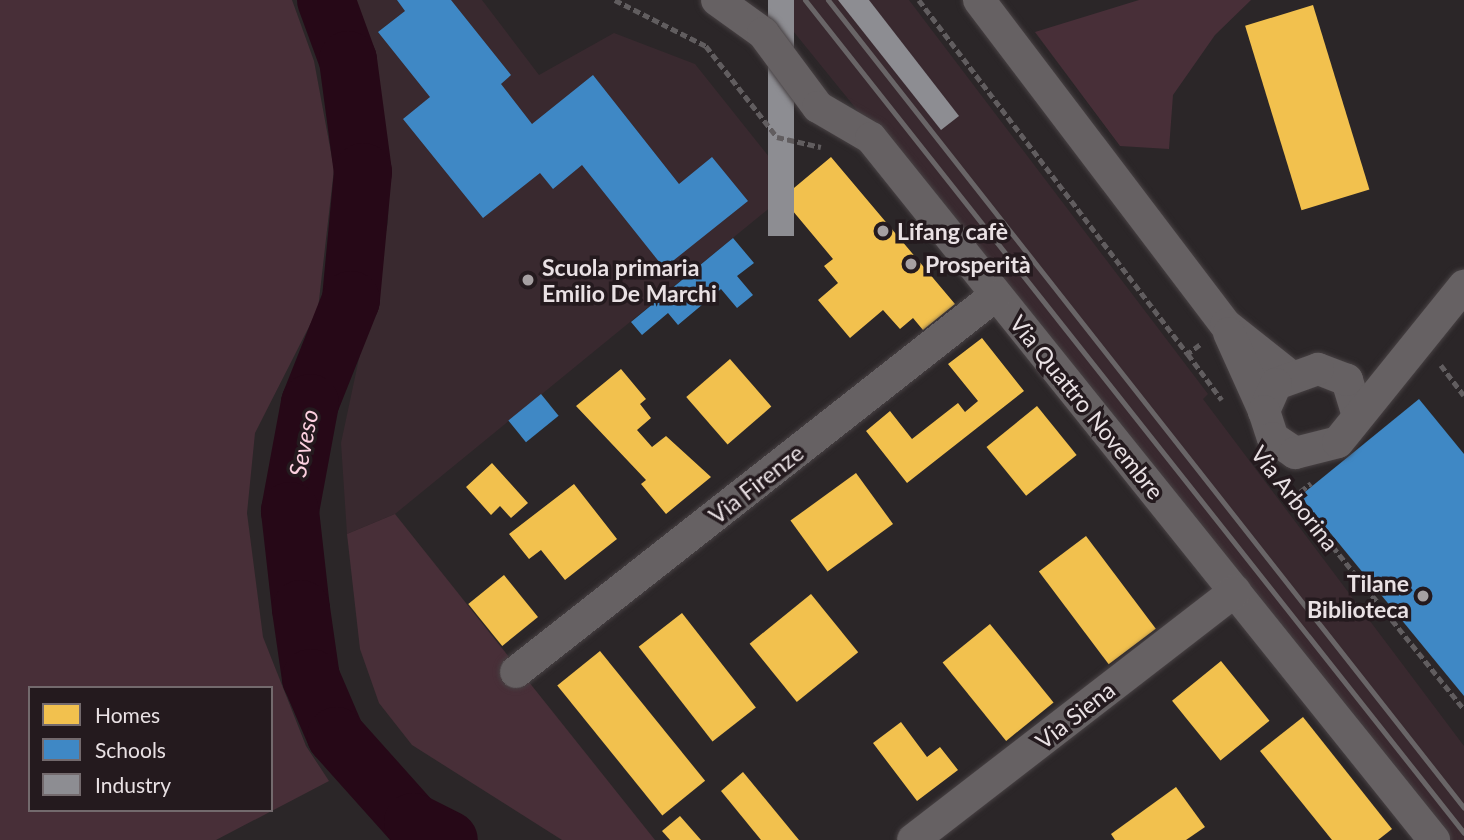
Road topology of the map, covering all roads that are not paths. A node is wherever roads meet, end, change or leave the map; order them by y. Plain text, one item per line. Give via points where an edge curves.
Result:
1 (717, 0) edge
2 (979, 0) edge
3 (1464, 286) edge
4 (996, 295) junction
5 (1226, 325) junction
6 (1404, 354) junction
7 (1289, 375) junction
8 (1343, 375) junction
9 (1264, 411) junction
10 (1358, 416) junction
11 (1235, 590) junction
12 (516, 672) dead end
13 (914, 840) edge
14 (1434, 840) edge

1 - 4 street, Via Quattro Novembre via 763,33 818,107 871,138
2 - 5 street, Via Arborina
3 - 6 street
4 - 11 street, Via Quattro Novembre
4 - 12 street, Via Firenze
5 - 7 street, Via Arborina
5 - 9 street, Via Arborina
6 - 8 street
6 - 10 street
7 - 8 street via 1318,369
7 - 9 street via 1276,384
8 - 10 street
9 - 10 street via 1273,438 1295,453 1326,449
11 - 13 street, Via Siena
11 - 14 street, Via Quattro Novembre

